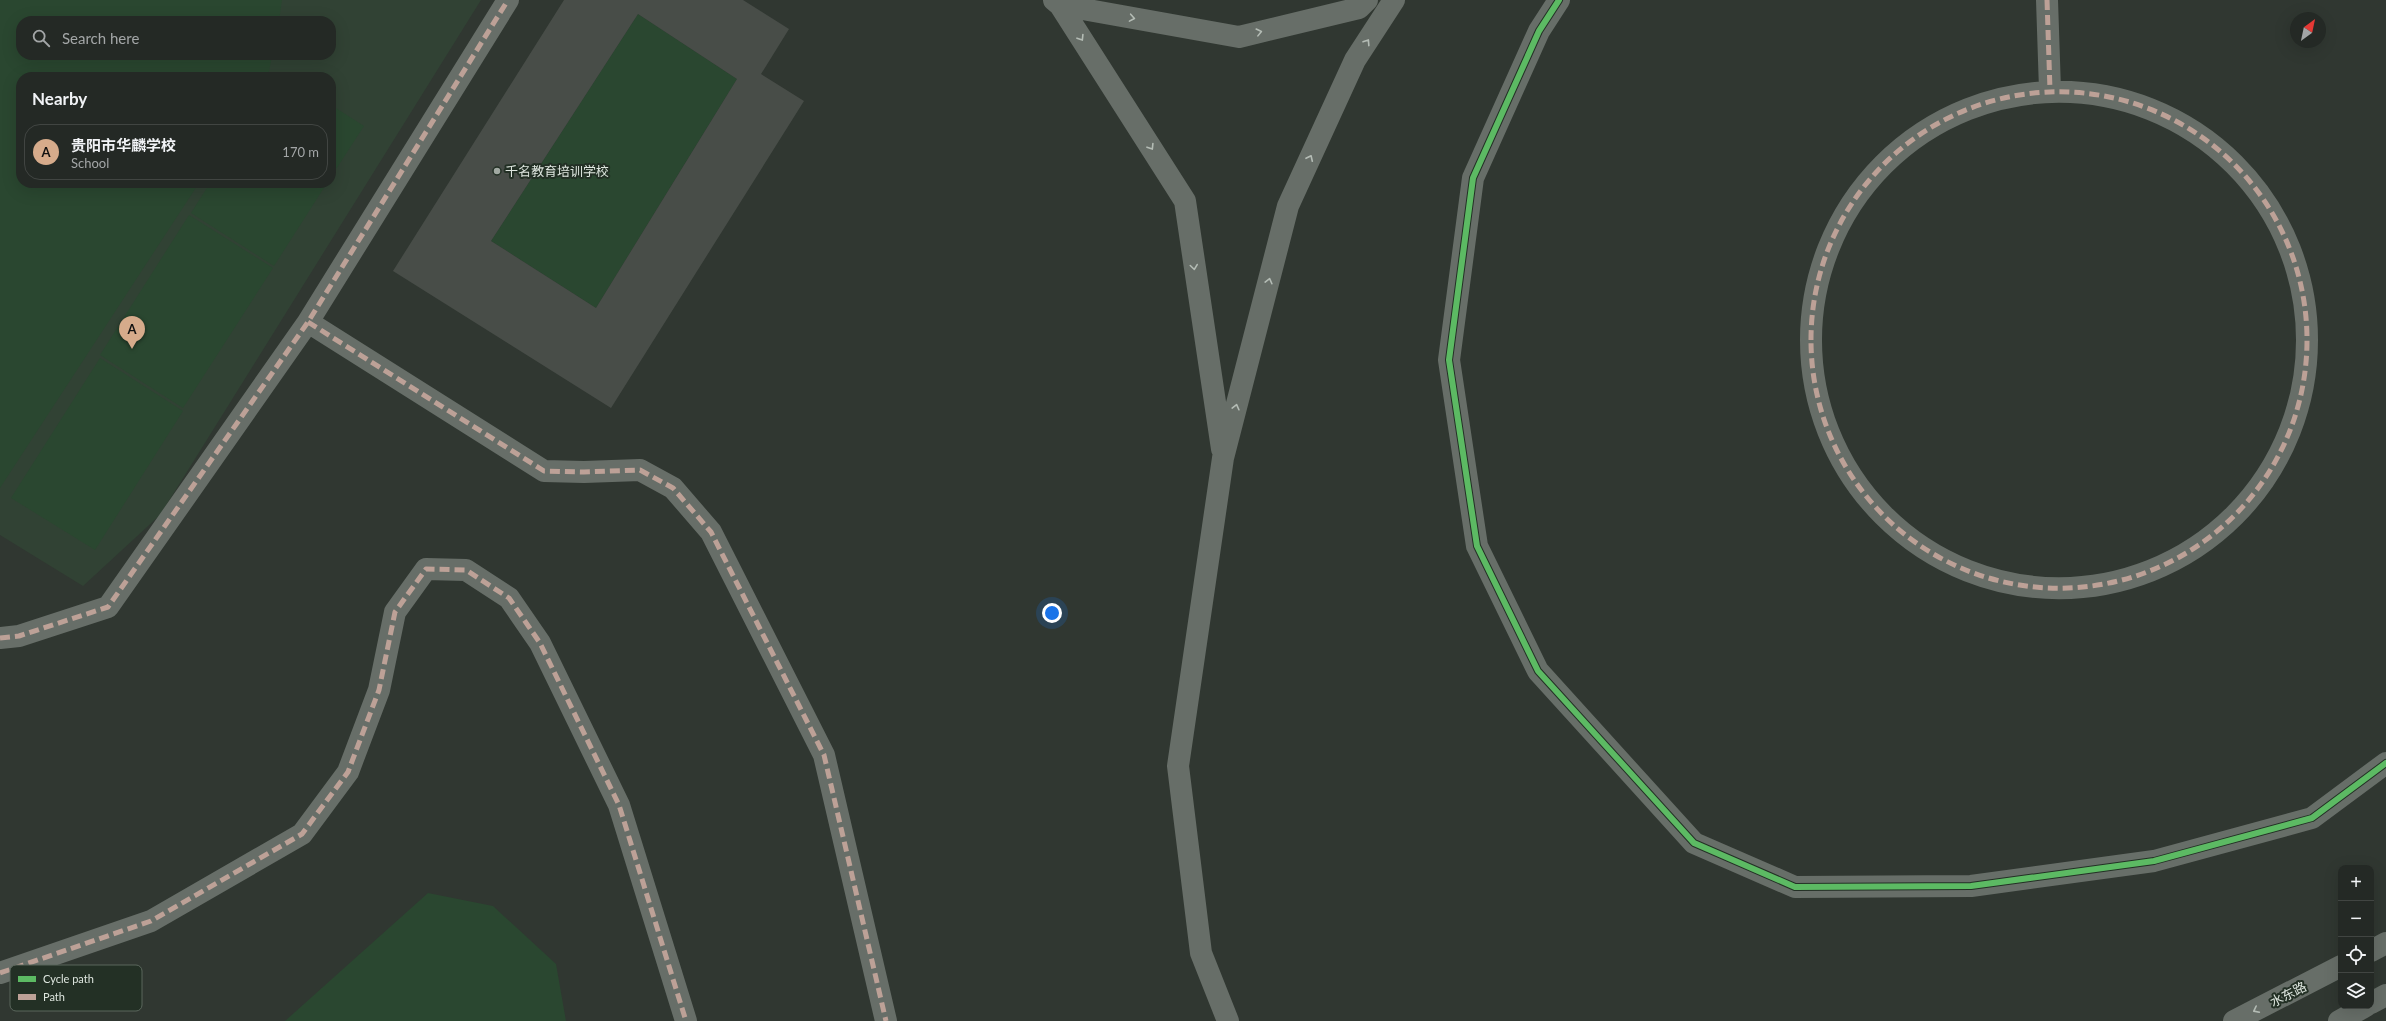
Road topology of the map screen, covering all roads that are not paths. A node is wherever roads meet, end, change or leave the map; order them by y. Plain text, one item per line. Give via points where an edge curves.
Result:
1 (508, 0) edge
2 (1367, 0) edge
3 (1394, 0) edge
4 (1559, 0) edge
5 (2047, 0) edge
6 (1057, 2) edge
7 (2050, 90) junction
8 (308, 322) junction
9 (1223, 458) junction
10 (0, 638) edge
11 (2386, 763) edge
12 (2386, 943) edge
13 (2374, 949) edge
14 (23, 965) edge
15 (2338, 968) edge
16 (10, 970) edge
17 (0, 973) edge
18 (2386, 995) edge
19 (2374, 1001) edge
20 (2361, 1009) edge
21 (686, 1021) edge
22 (886, 1021) edge
23 (1228, 1021) edge
24 (2234, 1021) edge
25 (2339, 1021) edge

1 - 8 street
6 -> 2 street via 1239,37 1359,8
9 -> 3 street via 1288,206 1355,60
4 - 11 street via 1539,31 1473,178 1449,360 1477,546 1538,670 1694,843 1795,887 1971,886 2154,861 2312,818
5 - 7 street
6 -> 9 street via 1185,201
7 - 7 street via 1971,105 1902,145 1848,204 1816,277 1809,356 1828,434 1869,503 1931,554 2005,585 2085,589 2167,566 2237,518 2286,448 2309,367 2302,282 2268,204 2210,142 2134,102
8 - 10 street via 108,607 19,636
8 - 22 street via 544,471 640,470 673,488 711,532 824,755
9 - 23 street via 1178,766 1201,953
12 - 13 street
14 - 21 street via 151,921 302,834 348,772 379,690 395,612 426,569 466,570 509,598 544,650 619,805
15 -> 24 street, 水东路
16 - 17 street
18 - 19 street
20 - 25 street

